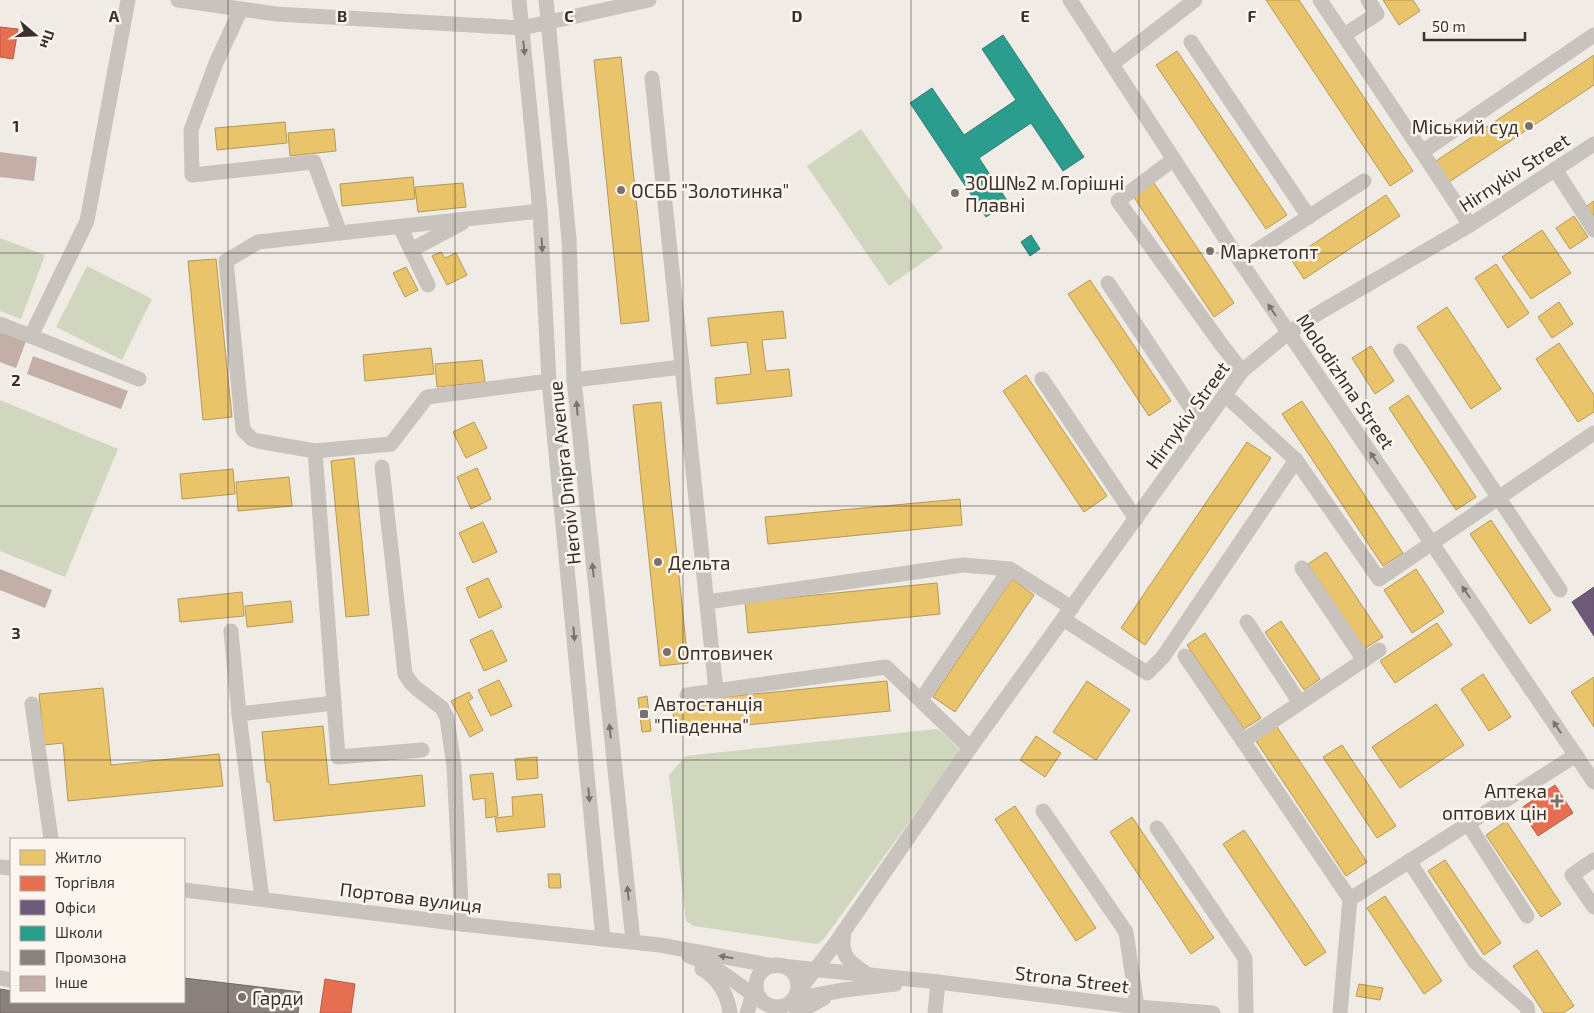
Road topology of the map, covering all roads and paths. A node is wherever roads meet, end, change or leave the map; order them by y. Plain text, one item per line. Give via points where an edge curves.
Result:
1 (128, 0) edge
2 (178, 0) edge
3 (519, 0) edge
4 (546, 0) edge
5 (649, 0) edge
6 (1070, 0) edge
7 (1195, 0) edge
8 (1320, 0) edge
9 (1368, 0) edge
10 (241, 9) junction
11 (549, 23) junction
12 (522, 28) junction
13 (1344, 35) junction
14 (1594, 35) edge
15 (1191, 42) dead end
16 (1112, 64) junction
17 (652, 78) dead end
18 (1594, 144) edge
19 (1422, 152) junction
20 (1174, 159) junction
21 (1555, 170) junction
22 (1364, 180) dead end
23 (540, 211) junction
24 (1309, 217) junction
25 (470, 219) junction
26 (1470, 225) junction
27 (400, 227) junction
28 (1594, 230) edge
29 (340, 233) junction
30 (411, 250) junction
31 (1240, 261) junction
32 (1108, 283) dead end
33 (428, 284) dead end
34 (0, 324) edge
35 (1288, 333) junction
36 (31, 336) junction
37 (1401, 351) dead end
38 (682, 367) junction
39 (1242, 371) junction
40 (1042, 378) dead end
41 (139, 379) dead end
42 (574, 380) junction
43 (549, 381) junction
44 (1225, 395) junction
45 (1203, 426) junction
46 (1594, 433) edge
47 (315, 451) junction
48 (1296, 460) junction
49 (382, 467) dead end
50 (1500, 497) junction
51 (1136, 519) junction
52 (1432, 543) junction
53 (1302, 568) dead end
54 (1010, 569) junction
55 (1560, 590) dead end
56 (707, 602) junction
57 (1068, 614) junction
58 (1247, 622) dead end
59 (231, 631) dead end
60 (1378, 650) dead end
61 (1185, 656) dead end
62 (1364, 660) junction
63 (716, 691) junction
64 (687, 695) dead end
65 (921, 700) junction
66 (1300, 702) junction
67 (334, 703) junction
68 (32, 704) dead end
69 (239, 714) junction
70 (1243, 741) junction
71 (970, 748) junction
72 (422, 750) dead end
73 (1576, 755) junction
74 (1594, 782) edge
75 (1043, 811) dead end
76 (1468, 824) junction
77 (1157, 828) dead end
78 (51, 838) edge
79 (1594, 860) edge
80 (1409, 862) junction
81 (185, 890) edge
82 (262, 899) junction
83 (1350, 899) junction
84 (1594, 907) edge
85 (1527, 916) dead end
86 (462, 924) junction
87 (845, 930) junction
88 (603, 939) junction
89 (633, 942) junction
90 (835, 944) junction
91 (660, 945) junction
92 (781, 966) junction
93 (815, 970) junction
94 (868, 975) junction
95 (932, 981) junction
96 (758, 994) junction
97 (792, 1004) edge
98 (1137, 1007) junction
99 (730, 1013) edge
100 (747, 1013) edge
101 (935, 1013) edge
102 (1213, 1013) edge
103 (1246, 1013) edge
104 (1340, 1013) edge
105 (1528, 1013) edge

1 - 36 street via 87,221
2 - 10 street
3 - 12 street, Heroiv Dnipra Avenue
4 - 11 street, Heroiv Dnipra Avenue
5 - 11 street
6 - 16 street, Molodizhna Street
7 - 16 street
8 - 13 street
9 - 13 street via 1377,14
10 - 12 street via 276,14
10 - 29 street via 191,130 192,175 314,162
11 - 12 street
11 - 42 street, Heroiv Dnipra Avenue via 570,239
12 -> 23 street, Heroiv Dnipra Avenue
13 - 19 street
14 - 19 street
15 - 24 street
16 - 20 street, Molodizhna Street
17 - 38 street
18 - 21 street, Hirnykiv Street
19 - 26 street
20 - 31 street, Molodizhna Street
20 - 39 street via 1118,201
21 - 26 street, Hirnykiv Street
21 - 28 street
22 - 24 street
23 - 25 street
23 -> 43 street, Heroiv Dnipra Avenue
24 - 31 street
25 - 27 street
25 - 30 street
26 - 35 street, Hirnykiv Street
27 - 29 street
27 - 30 street
29 - 47 street via 258,242 226,262 242,430 258,441
30 - 33 street
35 -> 31 street, Molodizhna Street
32 - 45 street
34 - 36 street
35 - 39 street, Hirnykiv Street
52 -> 35 street, Molodizhna Street
36 - 41 street
37 - 50 street
38 - 42 street
38 - 56 street
39 - 44 street, Hirnykiv Street
40 - 51 street
89 -> 42 street, Heroiv Dnipra Avenue
43 - 47 street via 427,396 391,444
43 -> 88 street, Heroiv Dnipra Avenue
44 - 45 street, Hirnykiv Street
44 - 48 street
45 - 51 street, Hirnykiv Street
46 - 50 street
47 - 67 street
48 - 52 street via 1379,578
48 - 57 street via 1163,657 1147,673
49 - 86 street via 405,674 416,688 442,708 447,718 454,766
50 - 52 street
50 - 55 street
51 - 57 street, Hirnykiv Street
73 -> 52 street, Molodizhna Street
53 - 62 street
54 - 56 street via 963,565
54 - 57 street
54 - 65 street
56 - 63 street
57 - 71 street, Hirnykiv Street
58 - 66 street
59 - 69 street
60 - 62 street
61 - 70 street
62 - 66 street
63 - 64 street
63 - 65 street via 886,667
65 - 71 street
66 - 70 street
67 - 69 street
67 - 72 street via 338,757
68 - 78 street
69 - 82 street
70 - 83 street
71 - 87 street, Hirnykiv Street
73 - 74 street, Molodizhna Street
73 - 76 street
75 - 98 street via 1126,932
76 - 80 street
76 - 85 street
77 - 103 street via 1245,958
79 - 84 street via 1572,875
80 - 83 street
80 - 105 street via 1474,961 1527,1007
81 - 82 street, Портова вулиця
82 - 86 street, Портова вулиця
83 - 104 street
86 - 88 street, Портова вулиця
87 - 90 street, Hirnykiv Street
87 - 94 street via 843,951 854,966
88 - 89 street, Портова вулиця
89 - 91 street, Портова вулиця
90 - 92 street via 820,958 806,964
90 - 93 street
92 -> 91 street
91 - 96 street via 712,966
91 - 99 street via 714,976
92 - 93 street
92 - 96 street via 762,972
92 - 97 street via 793,972 798,986
93 - 94 street
93 - 97 street
94 - 95 street
95 - 97 street via 844,990
95 - 98 street, Strona Street
95 - 101 street
96 - 97 street via 776,1008
96 - 100 street
98 - 102 street, Strona Street

